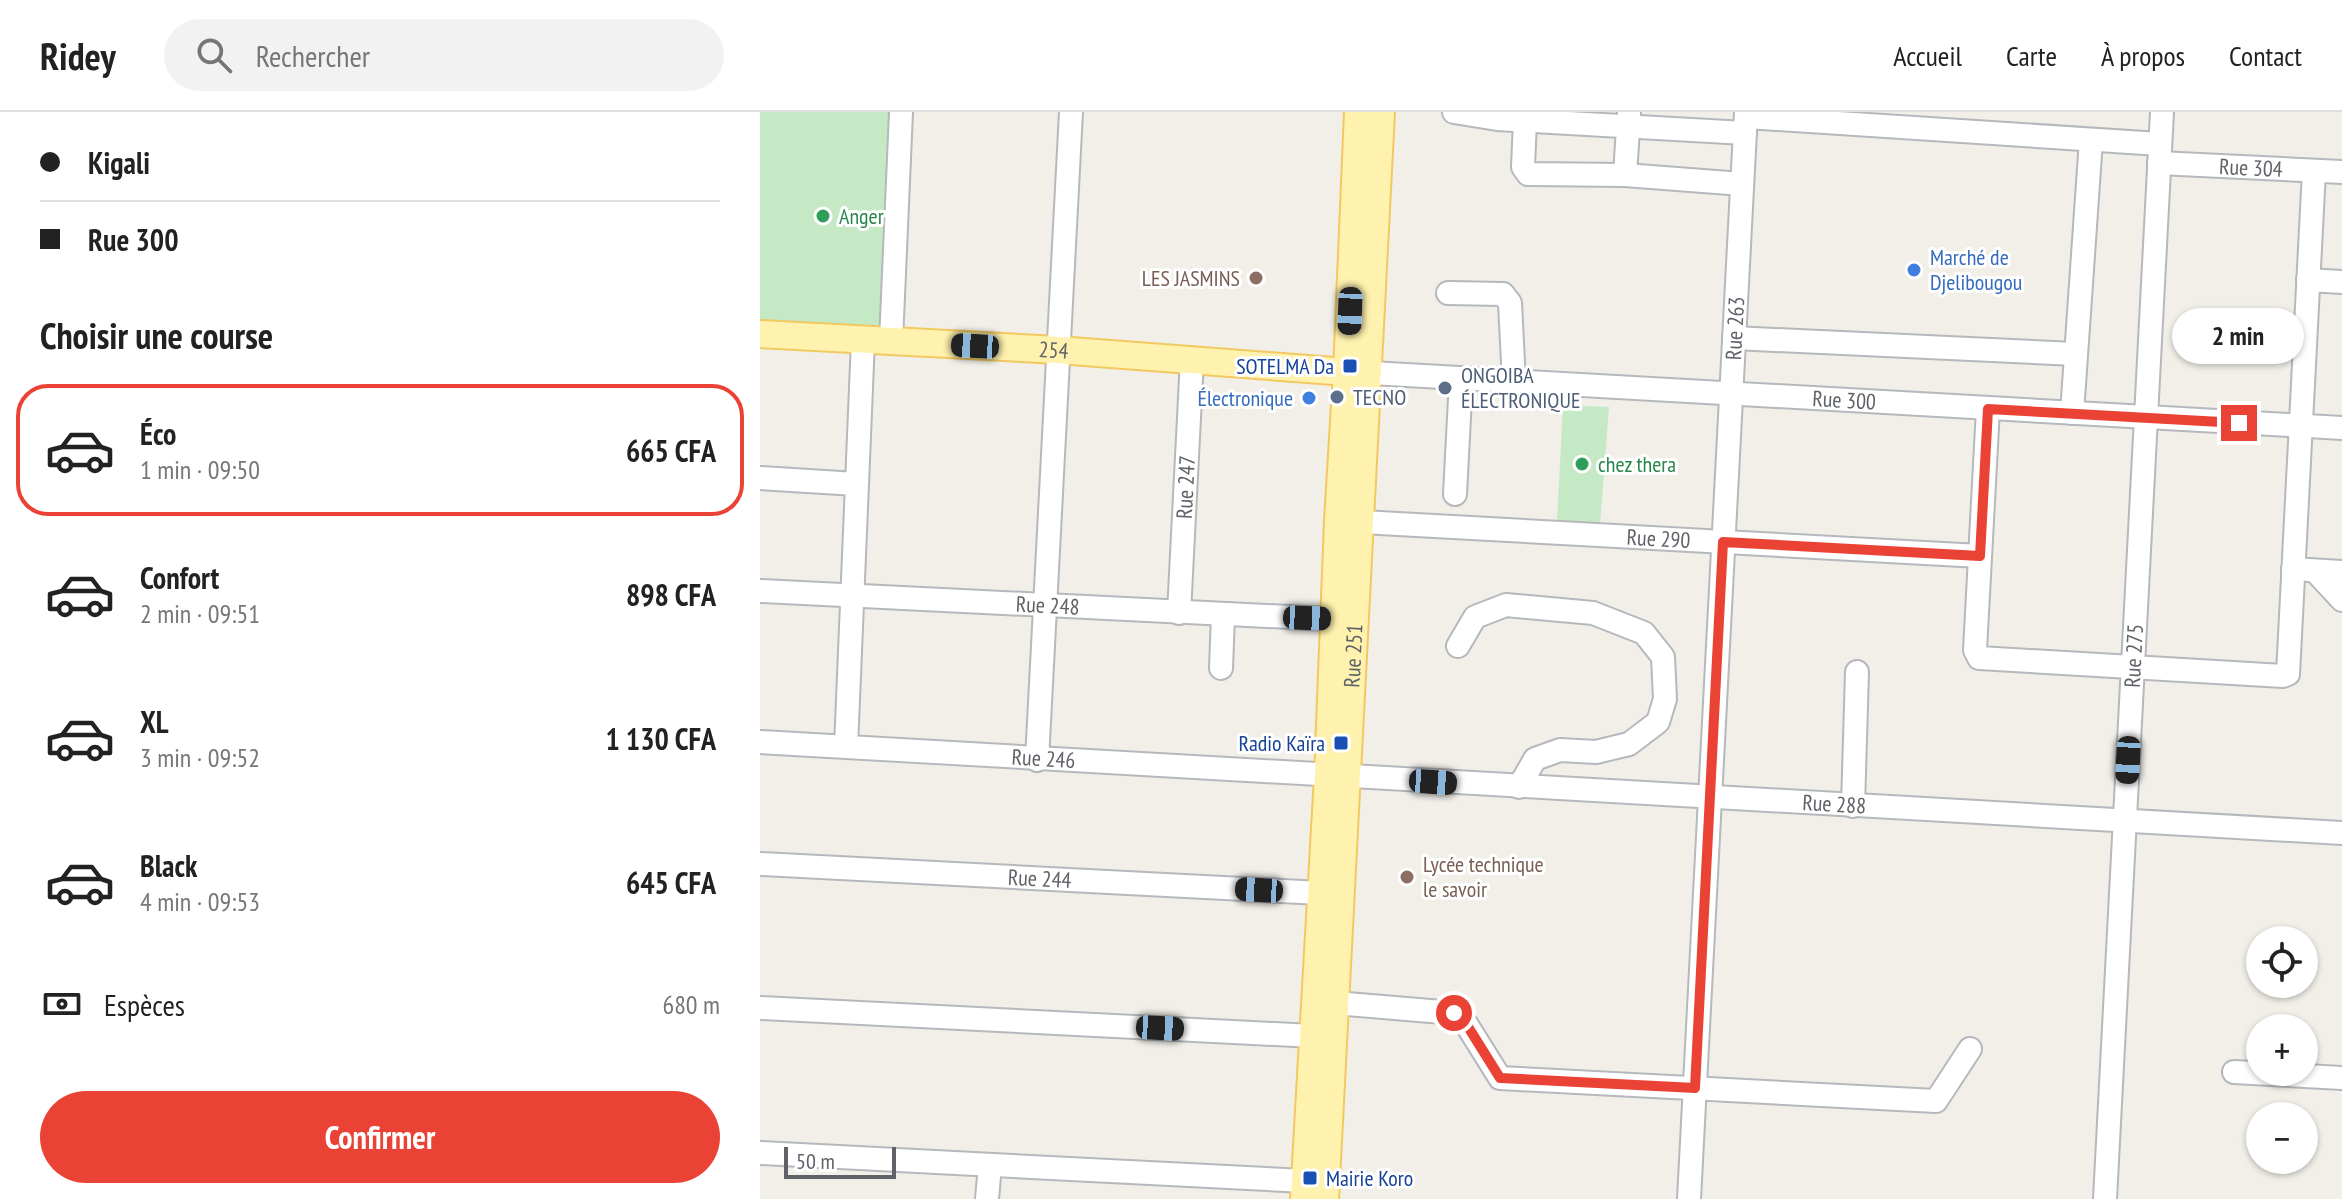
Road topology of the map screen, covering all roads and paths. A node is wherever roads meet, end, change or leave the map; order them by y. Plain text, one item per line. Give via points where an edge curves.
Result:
1 (901, 112) edge
2 (1071, 112) edge
3 (1358, 112) edge
4 (1381, 112) edge
5 (1454, 112) edge
6 (2162, 112) edge
7 (1497, 115) edge
8 (1628, 119) edge
9 (1525, 120) junction
10 (1746, 121) edge
11 (2091, 140) junction
12 (2159, 154) junction
13 (2314, 171) junction
14 (2342, 172) edge
15 (1625, 175) junction
16 (1742, 184) junction
17 (2308, 280) junction
18 (2342, 282) edge
19 (1448, 293) dead end
20 (760, 334) edge
21 (1734, 338) junction
22 (863, 340) junction
23 (891, 342) junction
24 (1058, 350) junction
25 (2075, 354) junction
26 (1192, 359) junction
27 (1357, 372) junction
28 (1461, 379) junction
29 (1514, 382) junction
30 (1731, 395) junction
31 (1988, 409) junction
32 (2072, 413) junction
33 (2146, 418) junction
34 (2301, 426) junction
35 (2342, 428) edge
36 (760, 478) edge
37 (856, 484) junction
38 (1455, 494) dead end
39 (1349, 521) junction
40 (1723, 542) junction
41 (1980, 556) junction
42 (2304, 570) junction
43 (2342, 572) edge
44 (760, 591) edge
45 (853, 596) junction
46 (2342, 600) edge
47 (1045, 606) junction
48 (1179, 613) junction
49 (1223, 615) junction
50 (1345, 620) junction
51 (1458, 646) dead end
52 (1221, 668) dead end
53 (2132, 668) junction
54 (1857, 672) dead end
55 (760, 742) edge
56 (846, 747) junction
57 (1037, 760) junction
58 (1338, 776) junction
59 (1519, 787) junction
60 (1710, 798) junction
61 (1853, 806) junction
62 (2125, 821) junction
63 (2342, 833) edge
64 (760, 864) edge
65 (1321, 893) junction
66 (1335, 1003) junction
67 (760, 1008) edge
68 (1313, 1036) junction
69 (1970, 1049) dead end
70 (2234, 1072) dead end
71 (2342, 1078) edge
72 (1695, 1088) junction
73 (760, 1153) edge
74 (990, 1165) junction
75 (1304, 1190) edge
76 (987, 1199) edge
77 (1325, 1199) edge
78 (1689, 1199) edge
79 (2105, 1199) edge

1 - 23 street
2 - 24 street
3 - 27 main road, Rue 251
4 - 27 main road, Rue 251
5 - 7 street, Rue 304
6 - 12 street, Rue 275
7 - 9 street, Rue 304
8 - 9 street, Rue 304
8 - 10 street, Rue 304
8 - 15 street
9 - 15 street via 1523,167 1528,174
10 - 11 street, Rue 304
10 - 16 street, Rue 263
11 - 12 street, Rue 304
11 - 25 street
12 - 13 street, Rue 304
12 - 33 street, Rue 275
13 - 14 street, Rue 304
13 - 17 street
15 - 16 street
16 - 21 street, Rue 263
17 - 18 street
17 - 34 street
19 - 29 street via 1503,294 1510,303
20 - 22 main road, 254
21 - 25 street
21 - 30 street, Rue 263
22 - 23 main road, 254
22 - 37 street
23 - 24 main road, 254
24 - 26 main road, 254
24 - 47 street
25 - 32 street
26 - 27 main road, 254
26 - 48 street, Rue 247
27 - 28 street, Rue 300
27 - 39 main road, Rue 251
28 - 29 street, Rue 300
28 - 38 street
29 - 30 street, Rue 300
30 - 31 street, Rue 300
30 - 40 street, Rue 263
31 - 32 street, Rue 300
31 - 41 street
32 - 33 street, Rue 300
33 - 34 street, Rue 300
33 - 53 street, Rue 275
34 - 35 street, Rue 300
34 - 42 street
36 - 37 street
37 - 45 street
39 - 40 street, Rue 290
39 - 50 main road, Rue 251
40 - 41 street, Rue 290
40 - 60 street, Rue 263
41 - 53 street via 1976,654 1983,660
42 - 43 street
42 - 46 street
42 - 53 street via 2288,674
44 - 45 street, Rue 248
45 - 47 street, Rue 248
45 - 56 street
47 - 48 street, Rue 248
47 - 57 street
48 - 49 street, Rue 248
49 - 50 street, Rue 248
49 - 52 street
50 - 58 main road, Rue 251
51 - 59 street via 1475,617 1506,605 1593,613 1644,633 1663,657 1665,699 1658,722 1629,744 1596,752 1560,750 1535,759
53 - 62 street, Rue 275
54 - 61 street
55 - 56 street, Rue 246
56 - 57 street, Rue 246
57 - 58 street, Rue 246
58 - 59 street, Rue 288
58 - 65 main road, Rue 251
58 - 66 main road, Rue 251
59 - 60 street, Rue 288
60 - 61 street, Rue 288
60 - 72 street, Rue 263
61 - 62 street, Rue 288
62 - 63 street, Rue 288
62 - 79 street, Rue 275
64 - 65 street, Rue 244
65 - 68 main road, Rue 251
66 - 72 street via 1454,1013 1500,1078
66 - 77 main road, Rue 251
67 - 68 street
68 - 75 main road, Rue 251
69 - 72 street via 1936,1101
70 - 71 street
72 - 78 street, Rue 263
73 - 74 street
74 - 75 street
74 - 76 street

